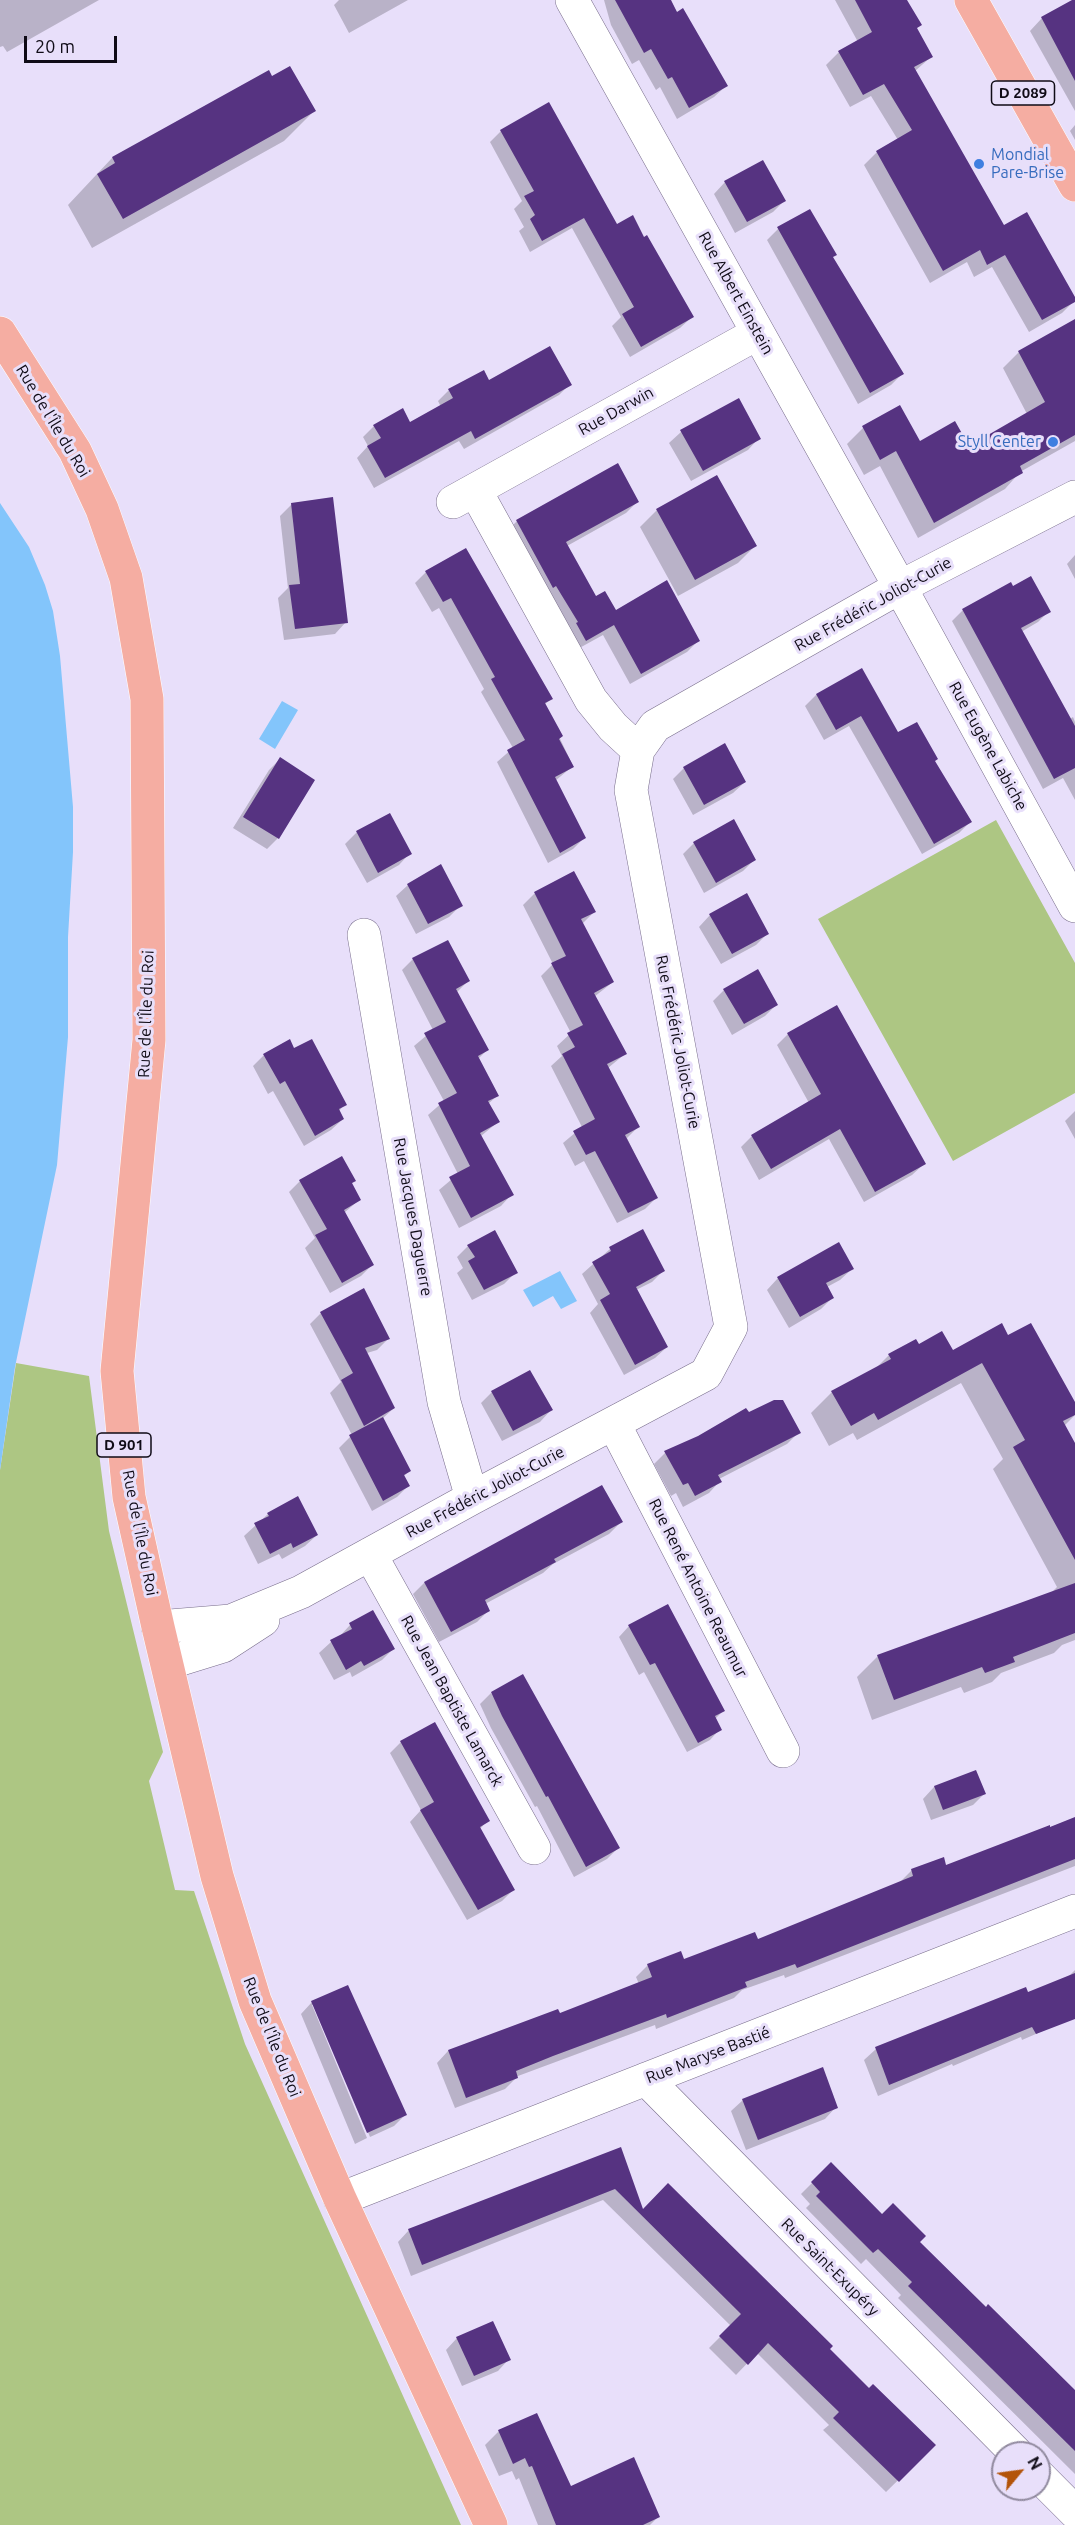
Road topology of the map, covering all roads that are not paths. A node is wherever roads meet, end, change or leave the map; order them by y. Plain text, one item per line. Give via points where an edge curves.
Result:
1 (572, 0) edge
2 (971, 0) edge
3 (1075, 185) edge
4 (0, 333) edge
5 (758, 333) junction
6 (1075, 497) edge
7 (900, 587) junction
8 (638, 750) junction
9 (1075, 906) edge
10 (364, 935) dead end
11 (614, 1424) junction
12 (472, 1498) junction
13 (370, 1554) junction
14 (301, 1592) junction
15 (158, 1627) junction
16 (168, 1663) junction
17 (783, 1752) dead end
18 (534, 1848) dead end
19 (1075, 1911) edge
20 (646, 2079) junction
21 (340, 2199) junction
22 (1005, 2441) edge
23 (1051, 2487) edge
24 (1075, 2512) edge
25 (490, 2525) edge

1 - 5 street, Rue Albert Einstein
2 - 3 main road, D 2089
4 - 15 main road, Rue de l'Île du Roi / D 901 via 75,451 102,509 126,578 147,699 149,1040 117,1371 129,1497
5 - 7 street, Rue Albert Einstein
5 - 8 street, Rue Darwin via 464,496 591,700
6 - 7 street, Rue Frédéric Joliot-Curie
7 - 8 street, Rue Frédéric Joliot-Curie via 655,726
7 - 9 street, Rue Eugène Labiche
8 - 11 street, Rue Frédéric Joliot-Curie via 631,789 731,1327 706,1374
10 - 12 street, Rue Jacques Daguerre via 444,1402
11 - 12 street, Rue Frédéric Joliot-Curie
11 - 17 street, Rue René Antoine Reaumur
12 - 13 street, Rue Frédéric Joliot-Curie
13 - 14 street, Rue Frédéric Joliot-Curie
13 - 18 street, Rue Jean Baptiste Lamarck
14 - 15 street, Rue Frédéric Joliot-Curie via 231,1621
14 - 16 street, Rue Frédéric Joliot-Curie via 223,1646
15 - 16 main road, Rue de l'Île du Roi / D 901
16 - 21 main road, Rue de l'Île du Roi / D 901 via 217,1876 255,2001
19 - 20 street, Rue Maryse Bastié
20 - 21 street, Rue Maryse Bastié
20 - 22 street, Rue Saint-Exupéry
21 - 25 main road, Rue de l'Île du Roi / D 901
23 - 24 street

